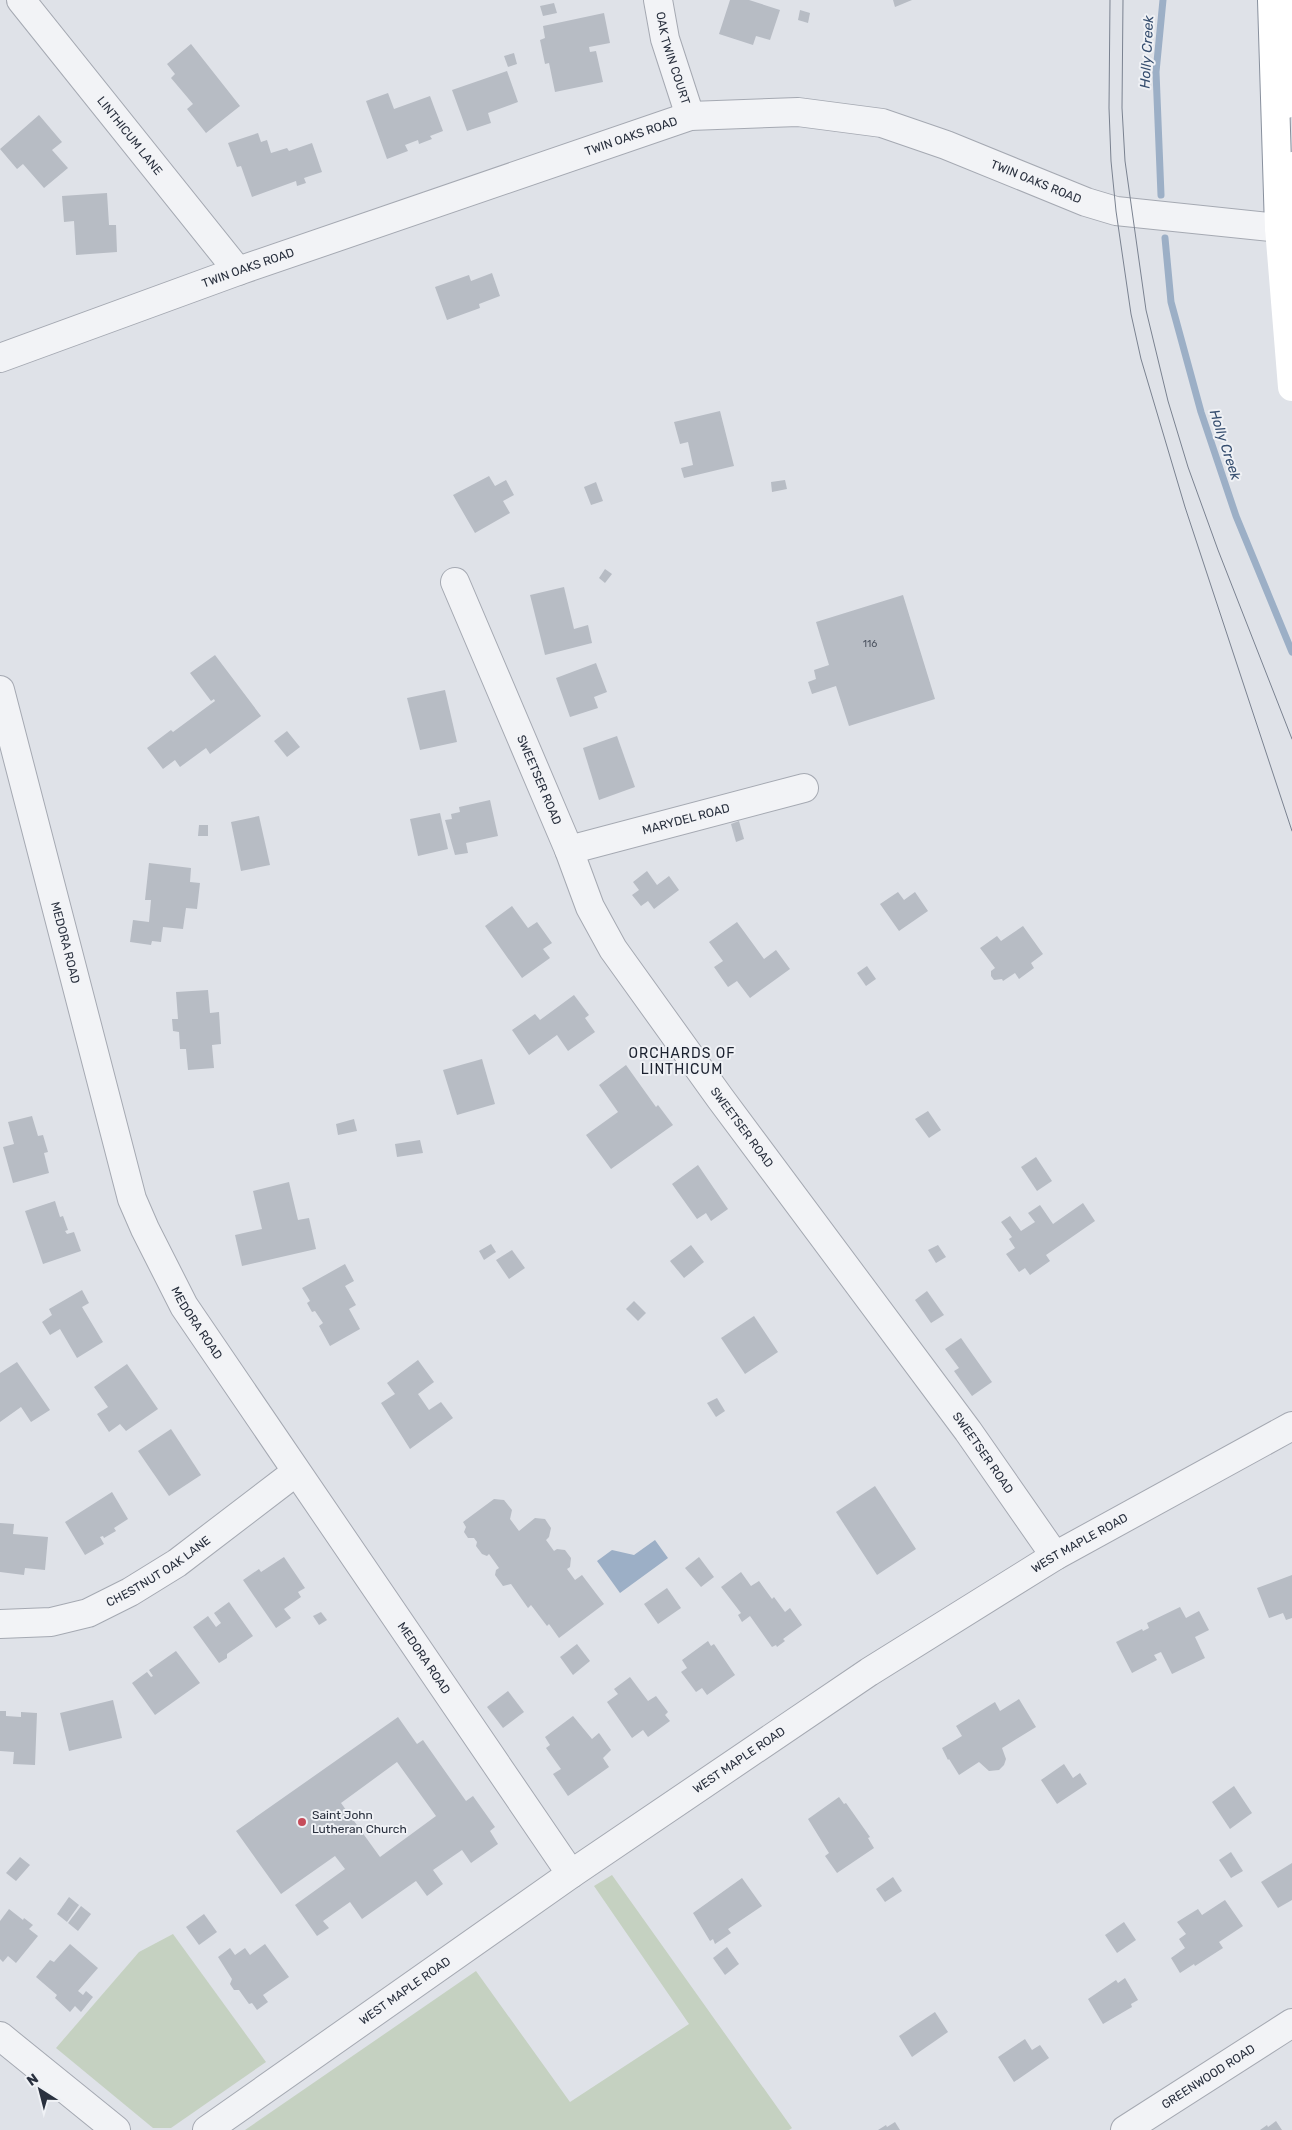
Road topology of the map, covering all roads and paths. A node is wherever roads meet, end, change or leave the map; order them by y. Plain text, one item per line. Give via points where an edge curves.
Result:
1 (21, 0) edge
2 (658, 0) edge
3 (1272, 0) edge
4 (1292, 0) edge
5 (690, 116) junction
6 (1292, 166) edge
7 (1285, 225) edge
8 (238, 271) junction
9 (0, 358) edge
10 (1292, 387) edge
11 (455, 582) dead end
12 (0, 690) edge
13 (804, 788) dead end
14 (569, 850) junction
15 (1292, 1426) edge
16 (296, 1472) junction
17 (1055, 1556) junction
18 (0, 1624) edge
19 (571, 1874) junction
20 (1292, 2023) edge
21 (0, 2036) edge
22 (116, 2130) edge
23 (207, 2130) edge
24 (1125, 2130) edge

1 - 8 street, LINTHICUM LANE
2 - 5 street, OAK TWIN COURT via 665,39
3 - 7 main road
4 - 7 main road
5 - 7 street, TWIN OAKS ROAD via 798,112 882,123 1116,211
5 - 8 street, TWIN OAKS ROAD
6 - 7 main road
7 - 10 main road
8 - 9 street, TWIN OAKS ROAD
11 - 14 street, SWEETSER ROAD
12 - 16 street, MEDORA ROAD via 132,1199 184,1306
13 - 14 street, MARYDEL ROAD
14 - 17 street, SWEETSER ROAD via 590,907 613,949 968,1431
15 - 17 street, WEST MAPLE ROAD
16 - 18 street, CHESTNUT OAK LANE via 177,1563 130,1592 88,1613 51,1622
16 - 19 street, MEDORA ROAD
17 - 19 street, WEST MAPLE ROAD via 869,1672
19 - 23 street, WEST MAPLE ROAD
20 - 24 street, GREENWOOD ROAD
21 - 22 street

